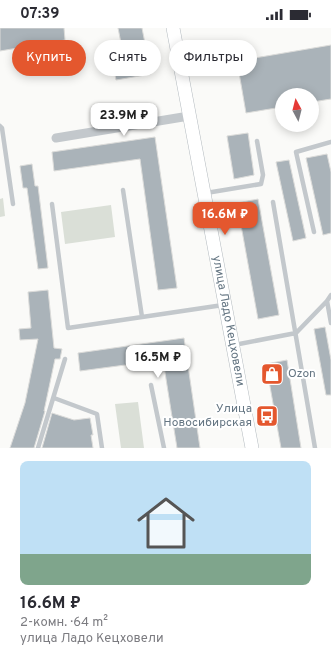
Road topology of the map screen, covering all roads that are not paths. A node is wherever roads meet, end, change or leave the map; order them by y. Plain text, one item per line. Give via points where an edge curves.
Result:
1 (173, 28) edge
2 (189, 116) junction
3 (0, 126) edge
4 (56, 138) dead end
5 (257, 141) dead end
6 (331, 142) edge
7 (123, 190) dead end
8 (204, 193) junction
9 (272, 202) dead end
10 (13, 204) dead end
11 (52, 204) dead end
12 (314, 232) dead end
13 (331, 295) edge
14 (327, 301) junction
15 (225, 305) junction
16 (142, 317) junction
17 (331, 323) edge
18 (296, 334) junction
19 (232, 345) junction
20 (65, 359) dead end
21 (151, 384) dead end
22 (54, 398) junction
23 (38, 448) edge
24 (102, 448) edge
25 (164, 448) edge
26 (252, 448) edge
27 (315, 448) edge

1 - 2 main road, улица Ладо Кецховели
2 - 4 street
2 - 8 main road, улица Ладо Кецховели
3 - 10 lane
5 - 8 lane via 263,175 261,184
6 - 12 lane via 296,152
7 - 16 lane
8 - 15 main road, улица Ладо Кецховели
9 - 18 lane
11 - 16 lane via 68,328
13 - 14 lane
14 - 17 lane
14 - 18 lane
15 - 16 lane
15 - 19 main road, улица Ладо Кецховели
18 - 19 lane
18 - 27 lane
19 - 26 main road, улица Ладо Кецховели
20 - 22 lane
21 - 25 lane
22 - 23 lane
22 - 24 lane via 97,414

